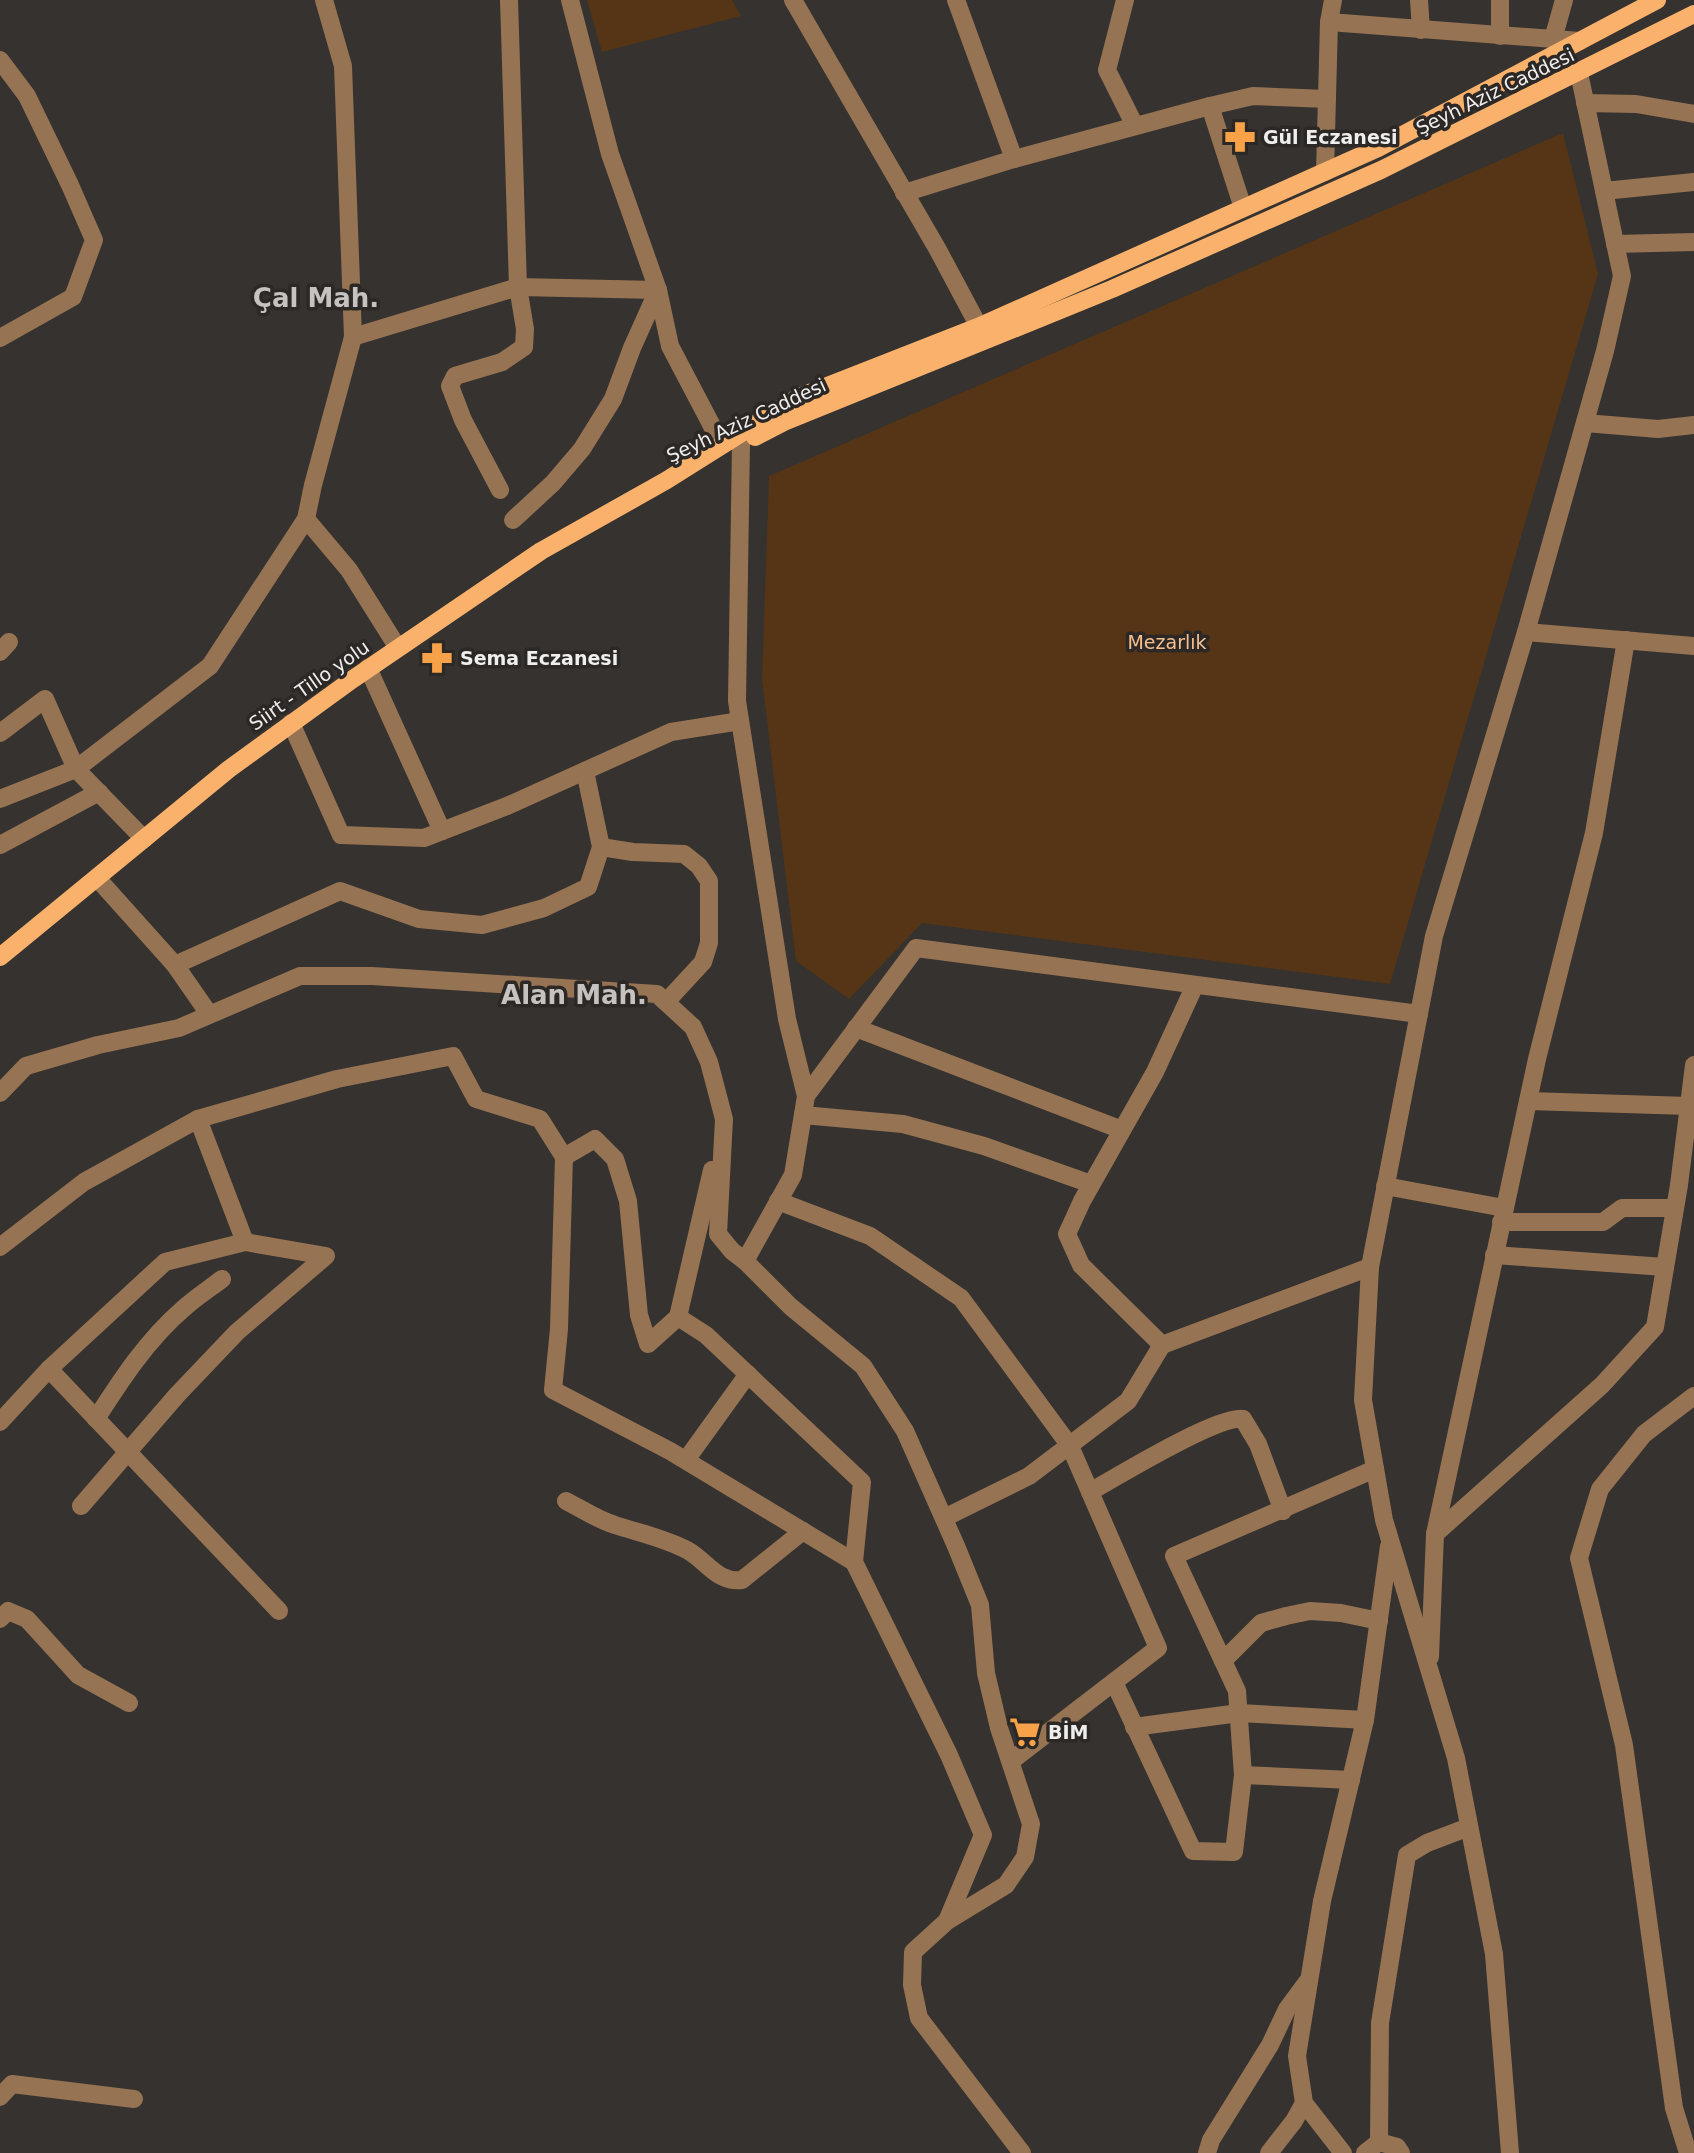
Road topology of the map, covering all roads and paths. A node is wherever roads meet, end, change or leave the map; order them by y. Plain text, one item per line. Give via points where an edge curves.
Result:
1 (324, 0) edge
2 (509, 0) edge
3 (570, 0) edge
4 (793, 0) edge
5 (956, 0) edge
6 (1125, 0) edge
7 (1333, 0) edge
8 (1419, 0) edge
9 (1500, 0) edge
10 (1564, 0) edge
11 (1657, 0) edge
12 (1694, 14) edge
13 (1329, 22) junction
14 (1421, 30) junction
15 (1500, 36) junction
16 (1553, 39) junction
17 (1580, 41) junction
18 (0, 61) edge
19 (1579, 73) junction
20 (1327, 99) junction
21 (1585, 103) junction
22 (1210, 106) junction
23 (1694, 114) edge
24 (1135, 126) junction
25 (1014, 159) junction
26 (1325, 172) junction
27 (1694, 182) edge
28 (1604, 191) junction
29 (904, 193) junction
30 (1243, 208) junction
31 (1694, 242) edge
32 (1615, 244) junction
33 (517, 287) junction
34 (658, 290) junction
35 (982, 334) junction
36 (353, 337) junction
37 (0, 338) edge
38 (1585, 423) junction
39 (1694, 425) edge
40 (741, 443) junction
41 (722, 446) junction
42 (667, 480) junction
43 (500, 490) dead end
44 (306, 519) junction
45 (513, 520) dead end
46 (1526, 632) junction
47 (1626, 640) junction
48 (1694, 646) edge
49 (398, 648) junction
50 (368, 668) junction
51 (740, 721) junction
52 (291, 723) junction
53 (0, 733) edge
54 (76, 768) junction
55 (585, 771) junction
56 (99, 792) junction
57 (0, 799) edge
58 (442, 831) junction
59 (144, 839) junction
60 (0, 845) edge
61 (601, 847) junction
62 (97, 878) junction
63 (0, 957) edge
64 (175, 965) junction
65 (1195, 985) junction
66 (666, 1002) junction
67 (209, 1014) junction
68 (1419, 1014) junction
69 (856, 1028) junction
70 (1694, 1065) edge
71 (0, 1093) edge
72 (806, 1096) junction
73 (1528, 1101) junction
74 (1689, 1107) junction
75 (803, 1115) junction
76 (198, 1119) junction
77 (724, 1119) junction
78 (1122, 1130) junction
79 (564, 1157) junction
80 (1091, 1184) junction
81 (1385, 1186) junction
82 (778, 1201) junction
83 (1675, 1208) junction
84 (1503, 1215) junction
85 (245, 1242) junction
86 (0, 1247) edge
87 (1494, 1255) junction
88 (745, 1261) junction
89 (1370, 1267) junction
90 (1665, 1267) junction
91 (222, 1279) dead end
92 (678, 1317) junction
93 (1162, 1345) junction
94 (49, 1369) junction
95 (748, 1374) junction
96 (1694, 1396) edge
97 (96, 1419) junction
98 (0, 1422) edge
99 (1070, 1446) junction
100 (128, 1453) junction
101 (686, 1460) junction
102 (1375, 1469) junction
103 (1090, 1492) junction
104 (566, 1502) dead end
105 (81, 1506) dead end
106 (1283, 1511) junction
107 (944, 1518) junction
108 (803, 1531) junction
109 (1434, 1534) junction
110 (1390, 1539) junction
111 (854, 1562) junction
112 (279, 1611) dead end
113 (0, 1619) edge
114 (1379, 1621) junction
115 (1223, 1661) junction
116 (1430, 1671) junction
117 (1114, 1682) junction
118 (129, 1703) dead end
119 (1239, 1713) junction
120 (1365, 1720) junction
121 (1134, 1727) junction
122 (1012, 1761) junction
123 (1243, 1775) junction
124 (1351, 1780) junction
125 (1469, 1827) junction
126 (947, 1921) junction
127 (1310, 1978) junction
128 (1, 2095) edge
129 (134, 2099) dead end
130 (1304, 2103) junction
131 (1372, 2148) edge
132 (1022, 2153) edge
133 (1207, 2153) edge
134 (1269, 2153) edge
135 (1343, 2153) edge
136 (1401, 2153) edge
137 (1510, 2153) edge
138 (1688, 2153) edge

1 - 36 street via 343,66
2 - 33 street
3 - 34 street via 610,154
4 - 29 street
5 - 25 street
6 - 24 street via 1107,70
7 - 13 street
8 - 14 street
9 - 15 street
10 - 16 street
11 - 17 main road, Şeyh Aziz Caddesi
12 - 19 main road, Şeyh Aziz Caddesi
13 - 14 street
13 - 20 street
14 - 15 street
15 - 16 street
16 - 17 street
17 - 26 main road, Şeyh Aziz Caddesi
18 - 37 street via 27,96 94,240 73,297
19 - 21 street
19 - 35 main road, Şeyh Aziz Caddesi via 1381,170 1112,289
20 - 22 street via 1253,96
20 - 26 street
21 - 23 street via 1636,104
21 - 28 street
22 - 24 street
22 - 30 street
24 - 25 street
25 - 29 street
26 - 30 main road, Şeyh Aziz Caddesi
27 - 28 street
28 - 32 street
29 - 35 street
30 - 35 main road, Şeyh Aziz Caddesi
31 - 32 street
32 - 38 street via 1622,276
33 - 34 street
33 - 36 street
33 - 43 street via 524,347 502,362 455,376 450,386
34 - 41 street via 670,346
34 - 45 street via 613,399 582,449
35 - 40 main road, Şeyh Aziz Caddesi
35 - 41 main road, Şeyh Aziz Caddesi via 797,398
36 - 44 street
38 - 39 street via 1658,429
38 - 46 street
40 - 42 main road, Şeyh Aziz Caddesi
40 - 51 street
41 - 42 main road, Şeyh Aziz Caddesi
42 - 49 main road, Siirt - Tillo yolu via 541,551
44 - 49 street via 349,570
44 - 54 street via 210,666
46 - 47 street
46 - 68 street via 1434,936
47 - 48 street
47 - 73 street via 1594,833
49 - 50 main road, Siirt - Tillo yolu
50 - 52 main road, Siirt - Tillo yolu
50 - 58 street
51 - 55 street via 671,732
51 - 72 street via 787,1019
52 - 58 street via 341,835 424,838
52 - 59 main road, Siirt - Tillo yolu
53 - 54 street via 45,699
54 - 56 street
54 - 57 street
55 - 58 street
55 - 61 street
56 - 59 street
56 - 60 street
59 - 62 main road, Siirt - Tillo yolu
61 - 64 street via 588,887 519,915 482,925 419,919 340,891
61 - 66 street via 684,854 709,881 709,943 703,962
62 - 63 main road, Siirt - Tillo yolu
62 - 64 street
64 - 67 street
65 - 68 street
65 - 69 street via 916,948
65 - 78 street
66 - 67 street via 657,994 372,976 300,976
66 - 77 street via 693,1027 709,1062
67 - 71 street via 179,1028 26,1066
68 - 81 street
69 - 72 street
69 - 78 street
70 - 74 street
72 - 75 street
73 - 74 street
73 - 84 street
74 - 83 street
75 - 80 street via 903,1124 984,1146
75 - 82 street via 793,1175
76 - 79 street via 337,1079 453,1056 476,1099 540,1119
76 - 85 street
76 - 86 street via 84,1182
77 - 88 street via 718,1234
77 - 92 street
78 - 80 street
79 - 92 street via 595,1139 615,1159 628,1201 639,1315 648,1344
79 - 101 street via 553,1390
80 - 93 street via 1067,1234 1081,1265
81 - 84 street
81 - 89 street
82 - 88 street
82 - 99 street via 870,1236 961,1298
83 - 84 street via 1622,1208 1603,1222
83 - 90 street
84 - 87 street
85 - 94 street via 165,1262
85 - 100 street via 326,1256 237,1332
87 - 90 street
87 - 109 street
88 - 107 street via 791,1307 863,1366 905,1432
89 - 93 street
89 - 102 street via 1363,1400
90 - 109 street via 1655,1327 1602,1385
91 - 97 street via 183,1308 152,1340
92 - 95 street via 706,1335
93 - 99 street via 1128,1401
94 - 97 street
94 - 98 street
95 - 101 street
95 - 111 street via 862,1482
96 - 138 street via 1644,1434 1600,1489 1579,1558 1624,1745 1674,2108
97 - 100 street
99 - 103 street
99 - 107 street via 1028,1476
100 - 105 street
100 - 112 street
101 - 108 street
102 - 106 street
102 - 110 street
103 - 106 street via 1234,1418 1243,1419 1258,1444
103 - 117 street via 1158,1648
104 - 108 street via 612,1524 667,1540 700,1557 729,1582 742,1580
106 - 115 street via 1174,1556
107 - 122 street via 980,1605 986,1673
108 - 111 street
109 - 116 street
110 - 114 street
110 - 116 street
111 - 126 street via 983,1835
113 - 118 street via 8,1611 27,1619 78,1675
114 - 115 street via 1310,1611 1286,1616 1261,1623
114 - 120 street
115 - 119 street via 1237,1691
116 - 125 street via 1456,1758
117 - 121 street
117 - 122 street
119 - 120 street
119 - 121 street
119 - 123 street
120 - 124 street
121 - 123 street via 1193,1851 1234,1852
122 - 126 street via 1031,1824 1025,1857 1006,1885
123 - 124 street
124 - 127 street via 1322,1901
125 - 131 street via 1407,1855 1380,2023
125 - 137 street via 1493,1954
126 - 132 street via 913,1952 912,1985 919,2018
127 - 130 street via 1297,2056
127 - 133 street via 1287,2009
128 - 129 street via 12,2084
130 - 134 street
130 - 135 street
131 - 136 street via 1397,2147

